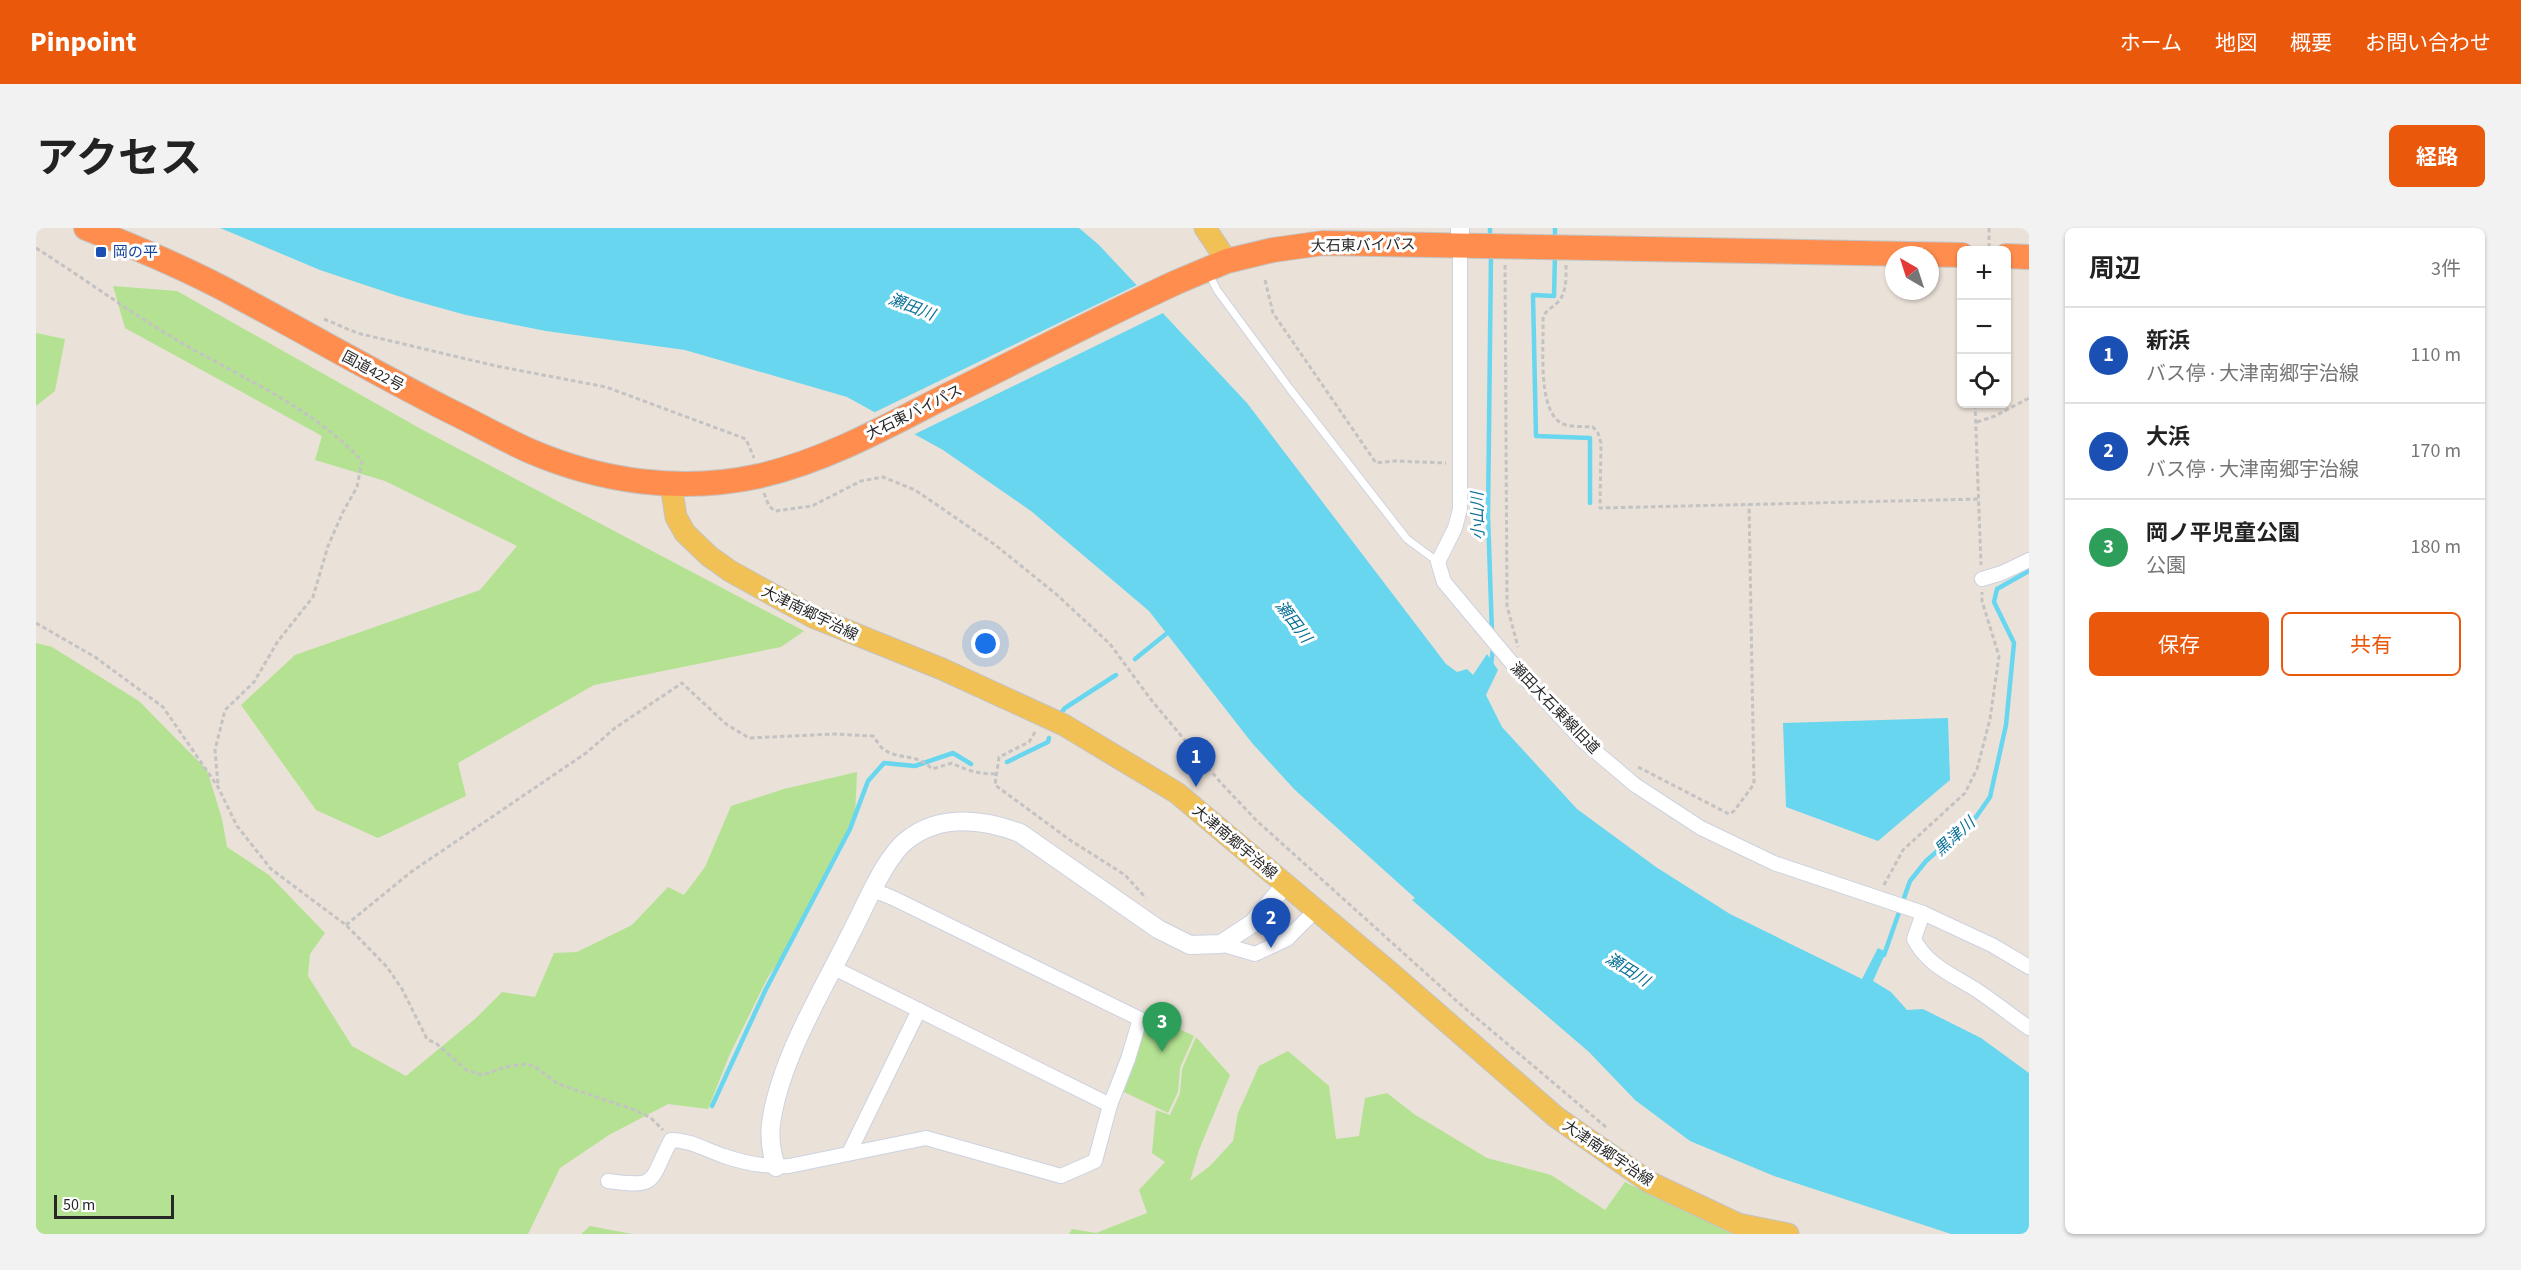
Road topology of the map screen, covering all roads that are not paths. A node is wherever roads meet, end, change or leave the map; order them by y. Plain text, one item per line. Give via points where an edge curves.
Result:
1 (86, 228) edge
2 (1205, 228) edge
3 (1460, 236) edge
4 (1957, 255) edge
5 (2011, 256) edge
6 (2029, 257) edge
7 (1216, 265) junction
8 (671, 485) junction
9 (2029, 560) edge
10 (1438, 562) junction
11 (1982, 579) road end
12 (1285, 885) junction
13 (873, 890) junction
14 (1315, 911) junction
15 (1917, 911) junction
16 (1221, 944) junction
17 (2029, 967) edge
18 (834, 968) junction
19 (919, 1010) junction
20 (2029, 1028) edge
21 (1110, 1105) junction
22 (849, 1154) junction
23 (776, 1167) junction
24 (608, 1181) dead end
25 (1788, 1234) edge

1 - 8 highway, 国道422号 via 238,296 530,451 611,477
2 - 7 main road
3 - 4 highway, 大石東バイパス via 1506,248
3 - 7 highway, 大石東バイパス via 1323,243 1273,250
3 - 10 street via 1460,509
5 - 6 highway
7 - 8 highway, 大石東バイパス via 880,430 801,464 758,476
7 - 10 lane via 1217,290 1290,389 1407,539
8 - 12 main road, 大津南郷宇治線 via 676,517 685,533 730,571 824,622 942,669 1045,717 1177,793
9 - 11 street
10 - 15 street, 瀬田大石東線旧道 via 1444,582 1522,675 1582,740 1635,785 1701,828 1774,863
12 - 14 main road, 大津南郷宇治線
12 - 16 street via 1253,922
13 - 16 street via 906,841 926,828 968,820 996,824 1020,833 1158,929 1190,945
13 - 18 street
13 - 21 street via 1140,1019
14 - 16 street via 1287,939 1255,954
14 - 25 main road, 大津南郷宇治線 via 1556,1117 1649,1182 1738,1224
15 - 17 street, 瀬田大石東線旧道 via 1992,945
15 - 20 street via 1914,939 1920,951
18 - 19 street
18 - 23 street via 783,1077 772,1119
19 - 21 street
19 - 22 street
21 - 22 street via 1095,1161 1061,1176 926,1138
22 - 23 street
23 - 24 street via 671,1140 655,1176 645,1184

